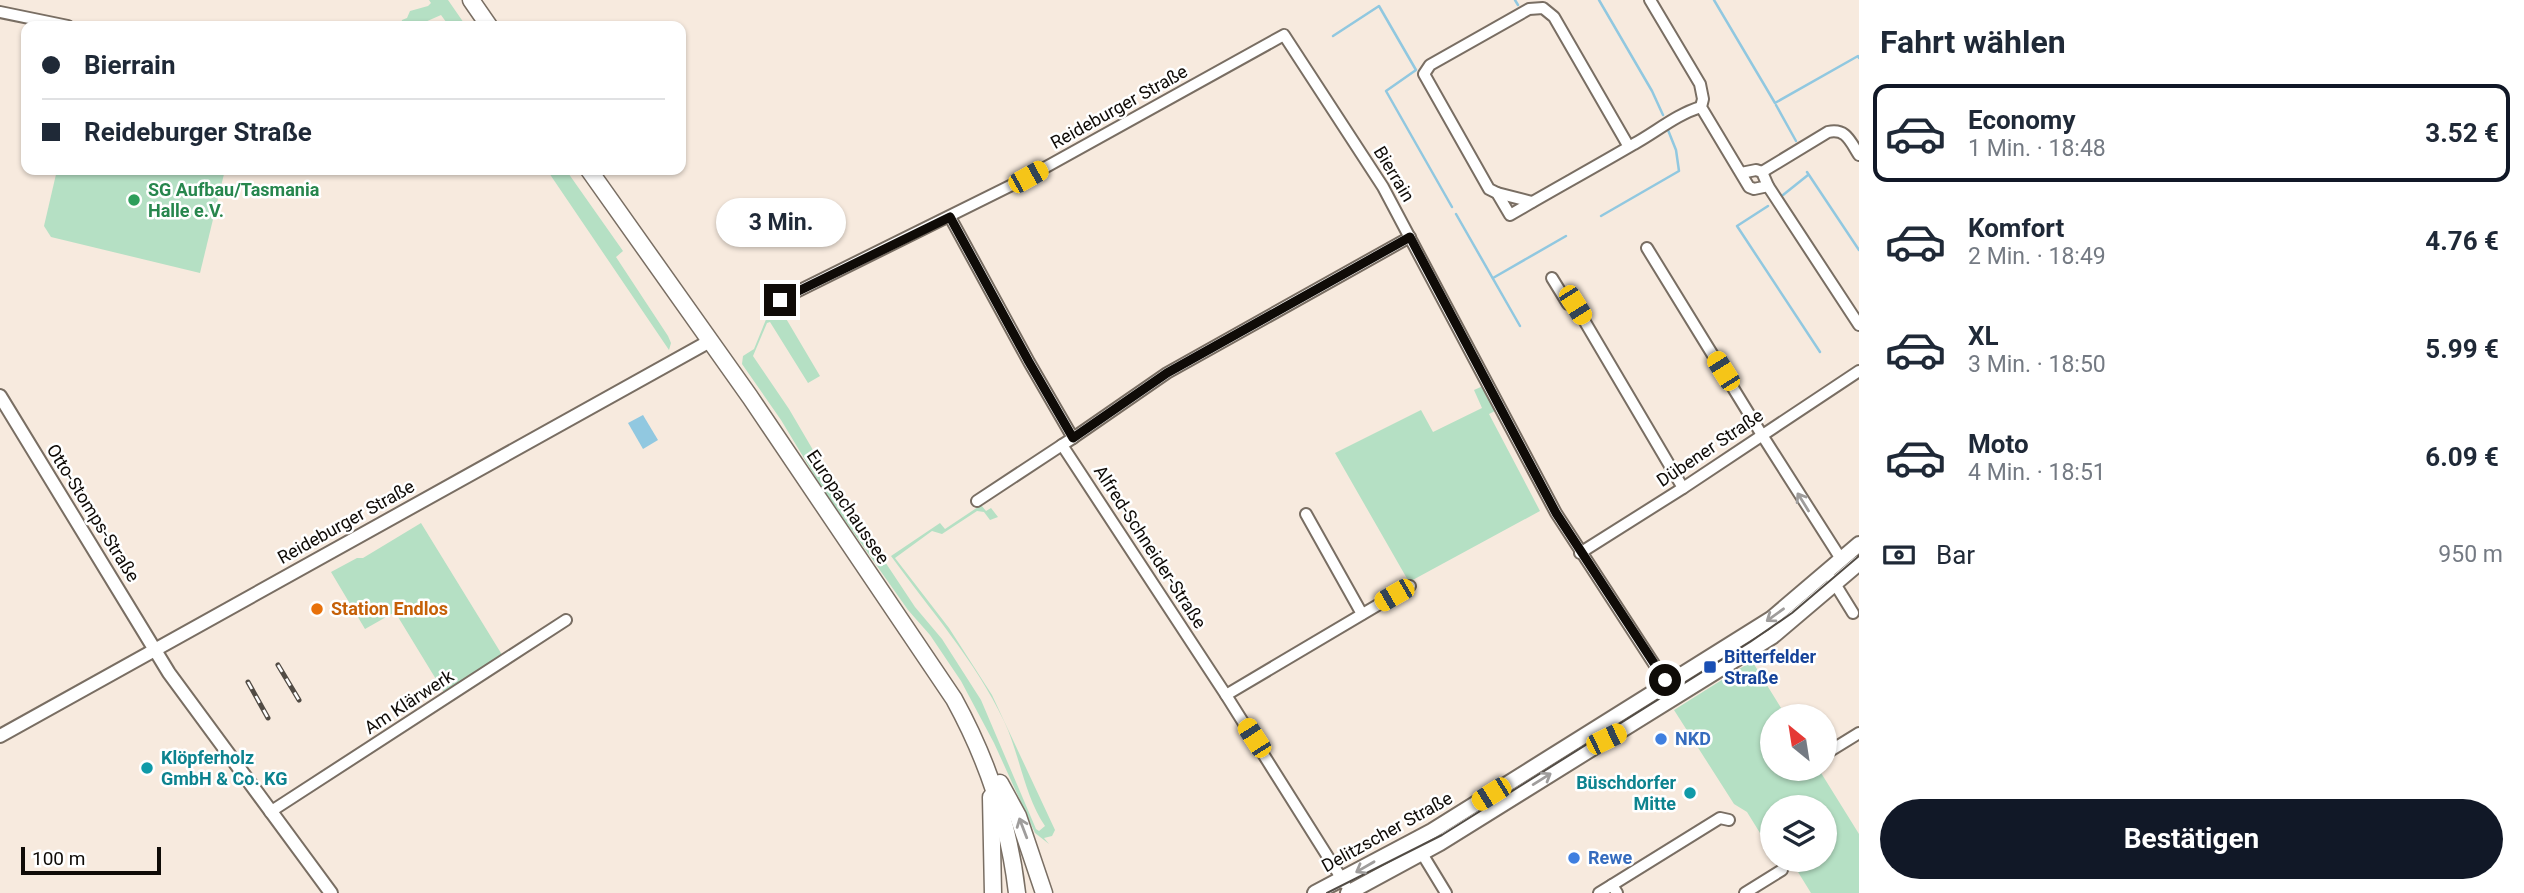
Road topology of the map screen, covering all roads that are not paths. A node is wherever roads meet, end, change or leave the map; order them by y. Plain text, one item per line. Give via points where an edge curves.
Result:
1 (471, 0) edge
2 (1650, 0) edge
3 (0, 12) edge
4 (44, 21) edge
5 (486, 21) edge
6 (1284, 35) joint
7 (1701, 107) junction
8 (1629, 147) junction
9 (1859, 155) edge
10 (1762, 172) junction
11 (1741, 173) junction
12 (593, 175) edge
13 (1768, 186) junction
14 (1497, 193) junction
15 (1532, 202) junction
16 (950, 217) junction
17 (1410, 237) junction
18 (1647, 248) dead end
19 (1552, 278) dead end
20 (780, 300) dead end
21 (1859, 326) edge
22 (710, 341) junction
23 (1859, 371) edge
24 (0, 396) edge
25 (1762, 435) junction
26 (1073, 438) junction
27 (1062, 446) junction
28 (1683, 488) junction
29 (978, 500) dead end
30 (1307, 514) dead end
31 (1859, 544) edge
32 (1580, 553) junction
33 (1841, 559) junction
34 (1859, 563) edge
35 (1831, 577) junction
36 (1410, 586) dead end
37 (1853, 613) dead end
38 (1362, 614) junction
39 (566, 620) dead end
40 (155, 649) junction
41 (1667, 684) junction
42 (1226, 695) junction
43 (1676, 699) junction
44 (1859, 733) edge
45 (0, 736) edge
46 (1838, 746) edge
47 (986, 764) junction
48 (270, 812) junction
49 (1729, 820) dead end
50 (1418, 847) junction
51 (1779, 872) edge
52 (1347, 888) edge
53 (1614, 889) edge
54 (331, 893) edge
55 (993, 893) edge
56 (1017, 893) edge
57 (1044, 893) edge
58 (1315, 893) edge
59 (1446, 893) edge
60 (1599, 893) edge
61 (1745, 893) edge

1 - 5 main road
2 - 7 street via 1700,84
3 - 4 street
6 - 16 street, Reideburger Straße
6 - 17 street, Bierrain via 1383,187
7 - 8 street
7 - 11 street
8 - 14 street via 1554,17 1544,8 1529,9 1430,65 1424,74 1489,189
8 - 15 street
9 - 10 street via 1845,133 1837,130
10 - 11 street
10 - 13 street
11 - 13 street via 1749,187
12 - 22 main road, Europachaussee
13 - 21 street
14 - 15 street
14 - 15 street via 1510,215
16 - 20 street, Reideburger Straße
16 - 26 street
17 - 26 street via 1167,373
17 - 32 street, Bierrain
18 - 25 street
19 - 28 street via 1568,304 1575,305
22 - 40 street, Reideburger Straße
22 - 47 main road, Europachaussee via 939,674
23 - 25 street, Dübener Straße
24 - 40 street, Otto-Stomps-Straße
25 - 28 street, Dübener Straße
33 -> 25 street
26 - 27 street
27 - 29 street
27 - 42 street, Alfred-Schneider-Straße
28 - 32 street, Dübener Straße
30 - 38 street
31 - 33 main road, Delitzscher Straße
32 - 41 street, Bierrain
33 - 35 main road, Delitzscher Straße
34 - 35 main road, Delitzscher Straße
35 - 37 street
35 -> 41 main road, Delitzscher Straße
35 - 43 main road, Delitzscher Straße via 1773,636
36 - 38 street
38 - 42 street
39 - 48 street, Am Klärwerk
40 - 45 street, Reideburger Straße
40 - 48 street, Otto-Stomps-Straße
41 - 43 street, Bierrain
41 - 50 main road, Delitzscher Straße
42 - 52 street, Alfred-Schneider-Straße
50 -> 43 main road, Delitzscher Straße
44 - 46 street
47 - 55 main road via 992,805
47 - 56 main road, Europachaussee via 1006,826
57 -> 47 main road via 1018,816
48 - 54 street, Otto-Stomps-Straße
49 - 53 street via 1720,818
50 - 52 main road, Delitzscher Straße
50 - 59 street
51 - 61 street
52 - 58 main road, Delitzscher Straße
53 - 60 street

